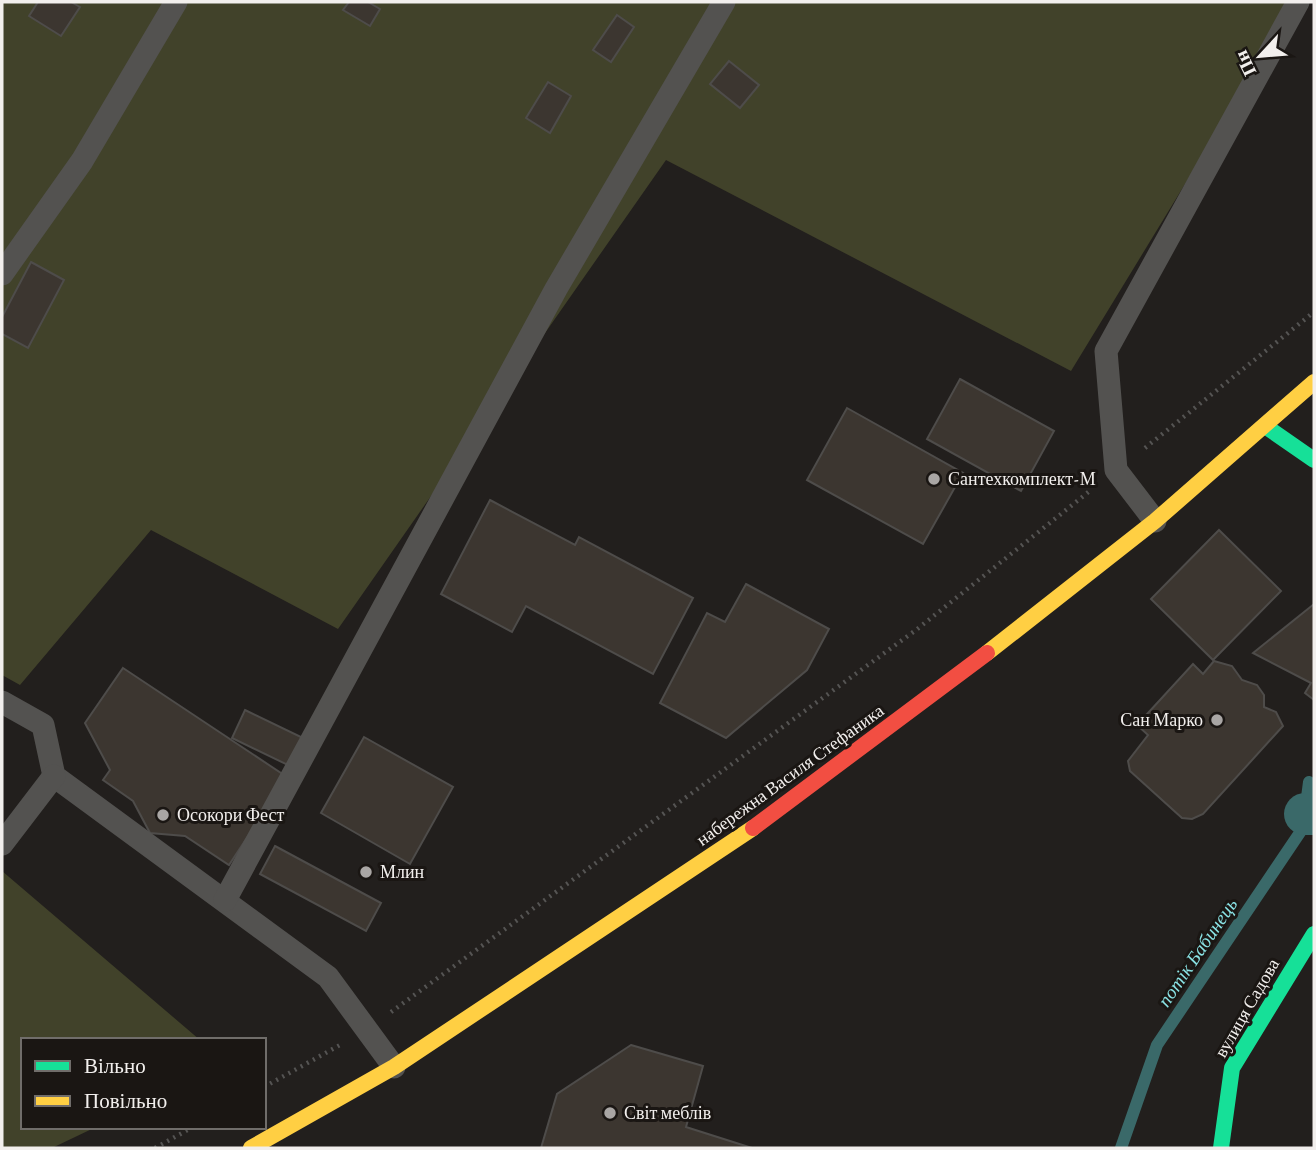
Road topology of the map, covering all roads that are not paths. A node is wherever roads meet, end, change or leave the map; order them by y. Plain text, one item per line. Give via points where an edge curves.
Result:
1 (176, 2) edge
2 (724, 2) edge
3 (1298, 2) edge
4 (2, 274) edge
5 (1314, 382) edge
6 (1265, 426) junction
7 (1314, 460) edge
8 (1155, 521) junction
9 (2, 702) edge
10 (54, 776) junction
11 (2, 844) edge
12 (225, 900) junction
13 (1314, 934) edge
14 (394, 1068) junction
15 (251, 1148) edge
16 (1221, 1148) edge

1 - 4 lane via 82,161
2 - 12 lane via 556,289
3 - 8 lane via 1106,351 1116,470
5 - 6 main road, набережна Василя Стефаника
6 - 7 main road
6 - 8 main road, набережна Василя Стефаника
8 - 14 main road, набережна Василя Стефаника via 725,849
9 - 10 lane via 43,725
10 - 11 lane
10 - 12 lane
12 - 14 lane via 328,977
13 - 16 main road, вулиця Садова via 1231,1068
14 - 15 main road, набережна Василя Стефаника

